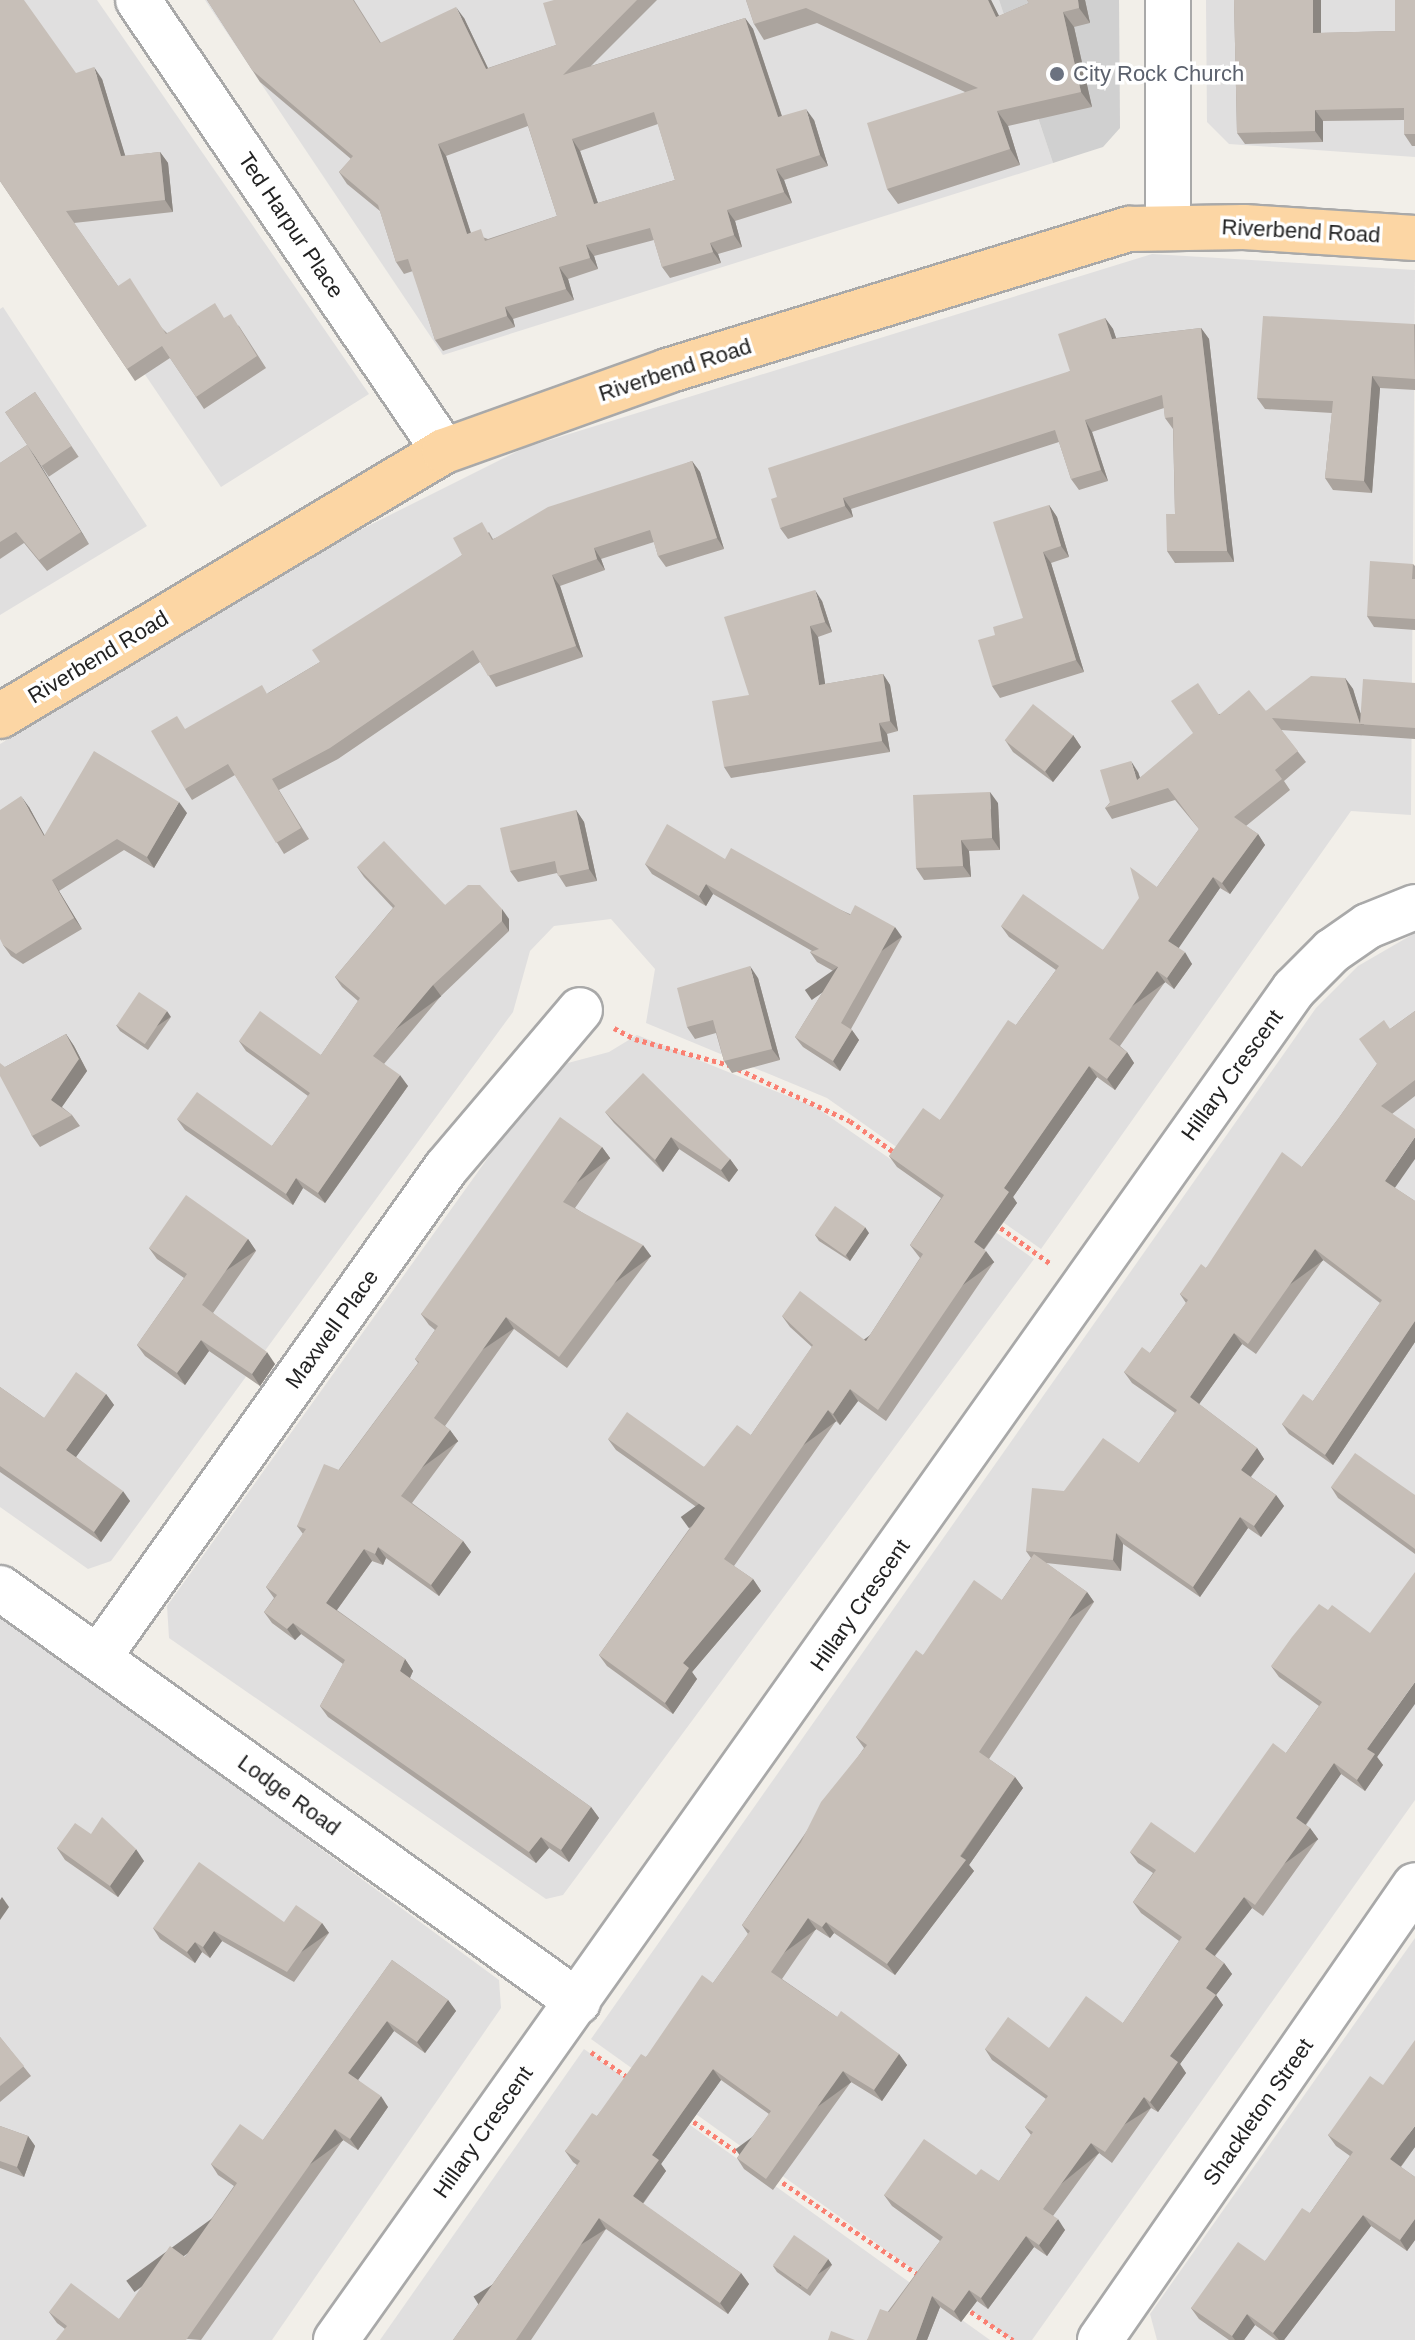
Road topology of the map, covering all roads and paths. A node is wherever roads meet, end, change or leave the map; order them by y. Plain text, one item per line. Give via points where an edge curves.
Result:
1 (138, 0) edge
2 (1168, 0) edge
3 (1168, 225) junction
4 (1415, 238) edge
5 (444, 451) junction
6 (0, 716) edge
7 (1415, 907) edge
8 (580, 1010) joint
9 (901, 1157) edge
10 (990, 1220) edge
11 (1085, 1288) junction
12 (0, 1588) edge
13 (98, 1658) junction
14 (1415, 1885) edge
15 (567, 2015) junction
16 (641, 2086) edge
17 (679, 2112) edge
18 (756, 2165) edge
19 (769, 2174) edge
20 (923, 2279) edge
21 (962, 2305) edge
22 (336, 2340) edge
23 (1013, 2340) edge
24 (1100, 2340) edge

1 - 5 street, Ted Harpur Place
2 - 3 street
3 - 4 main road, Riverbend Road
3 - 5 main road, Riverbend Road via 1063,246 697,361
5 - 6 main road, Riverbend Road
7 - 11 street, Hillary Crescent via 1368,926 1332,951 1294,989
8 - 9 path via 635,1039 723,1062 850,1121
8 - 13 street, Maxwell Place via 446,1168
10 - 11 path
11 - 15 street, Hillary Crescent
12 - 13 street, Lodge Road
13 - 15 street, Lodge Road
14 - 24 street, Shackleton Street
15 - 16 path
15 - 22 street, Hillary Crescent
17 - 18 path
19 - 20 path
21 - 23 path

